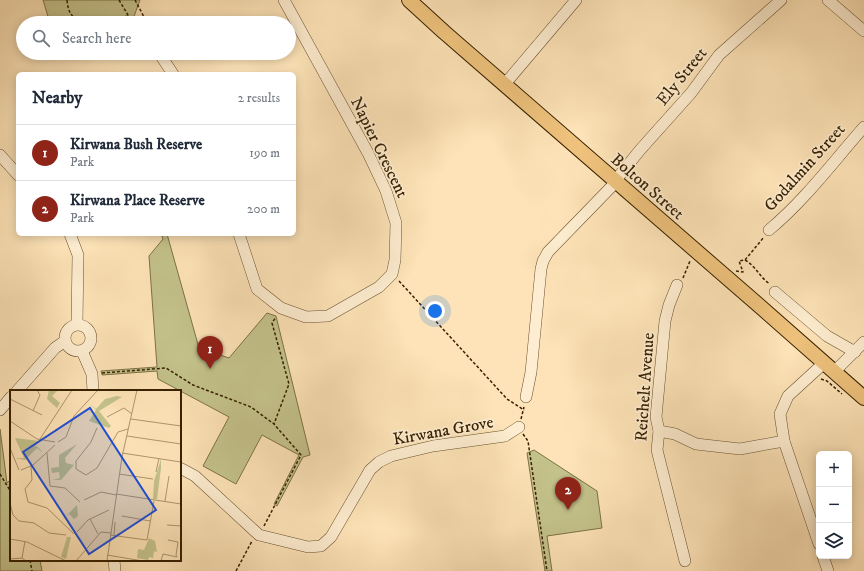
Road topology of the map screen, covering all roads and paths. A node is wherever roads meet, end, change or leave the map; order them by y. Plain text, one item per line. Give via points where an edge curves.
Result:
1 (67, 0) edge
2 (119, 0) edge
3 (135, 0) edge
4 (284, 0) edge
5 (409, 0) edge
6 (576, 0) edge
7 (781, 0) edge
8 (828, 0) edge
9 (128, 15) edge
10 (72, 16) edge
11 (143, 16) edge
12 (293, 16) edge
13 (296, 22) edge
14 (864, 31) edge
15 (163, 60) edge
16 (171, 72) edge
17 (504, 85) junction
18 (864, 126) edge
19 (0, 155) edge
20 (16, 173) edge
21 (616, 181) junction
22 (769, 230) joint
23 (71, 236) edge
24 (240, 236) edge
25 (695, 250) junction
26 (745, 260) junction
27 (719, 271) junction
28 (392, 274) junction
29 (678, 285) joint
30 (775, 292) joint
31 (281, 308) junction
32 (77, 324) junction
33 (65, 341) junction
34 (864, 342) edge
35 (82, 351) junction
36 (855, 352) junction
37 (824, 363) junction
38 (834, 372) junction
39 (92, 374) junction
40 (813, 374) junction
41 (18, 390) edge
42 (93, 390) edge
43 (844, 395) dead end
44 (526, 397) joint
45 (10, 398) edge
46 (864, 398) edge
47 (0, 410) edge
48 (524, 410) junction
49 (274, 424) junction
50 (519, 427) junction
51 (660, 431) junction
52 (784, 441) junction
53 (181, 469) edge
54 (0, 474) edge
55 (9, 489) edge
56 (259, 534) junction
57 (816, 535) edge
58 (824, 559) edge
59 (30, 561) edge
60 (114, 561) edge
61 (685, 561) dead end
62 (32, 571) edge
63 (115, 571) edge
64 (236, 571) edge
65 (548, 571) edge
66 (828, 571) edge

1 - 10 path via 68,10
2 - 9 path
3 - 11 path
4 - 12 street, Napier Crescent
5 - 17 main road, Bolton Street
6 - 17 street
7 - 21 street, Ely Street via 719,56
8 - 14 street
13 - 28 street, Napier Crescent via 386,191 396,224
15 - 16 street
17 - 21 main road, Bolton Street
18 - 22 street, Godalmin Street via 798,204
19 - 20 street
21 - 25 main road, Bolton Street
21 - 44 street via 548,252 543,261
22 - 26 path
23 - 32 street via 78,255
24 - 31 street via 257,289
25 - 27 main road, Bolton Street
25 - 29 path via 687,272
26 - 27 path via 739,261 743,272
26 - 30 path via 752,264 764,280 775,287
27 - 37 main road, Bolton Street
28 - 31 street via 379,288 328,316 306,317
28 - 48 path via 507,399
29 - 51 street, Reichelt Avenue via 665,321 656,417
30 - 36 street via 827,336
31 - 49 path via 272,323 289,384
32 - 33 street via 70,327
32 - 35 street via 89,329 92,335 88,347
33 - 35 street via 75,351
33 - 41 street via 55,348
34 - 36 street
35 - 39 street
36 - 38 street
37 - 38 main road, Bolton Street
37 - 40 street
38 - 46 main road, Bolton Street
39 - 42 street
39 - 49 path via 166,368 193,385 251,407
40 - 43 path
40 - 52 street via 788,396 780,414
44 - 48 path
45 - 47 street
48 - 50 path
49 - 56 path via 301,455
50 - 56 street, Kirwana Grove via 505,436 433,446 391,456 379,462 370,470 331,537 321,546 308,547
50 - 65 path via 528,441
51 - 52 street via 675,434 696,444 740,449
51 - 61 street, Reichelt Avenue via 657,450
52 - 57 street
53 - 56 street, Kirwana Grove via 195,476
54 - 55 path
56 - 64 path via 253,539
58 - 66 street
59 - 62 path
60 - 63 street

